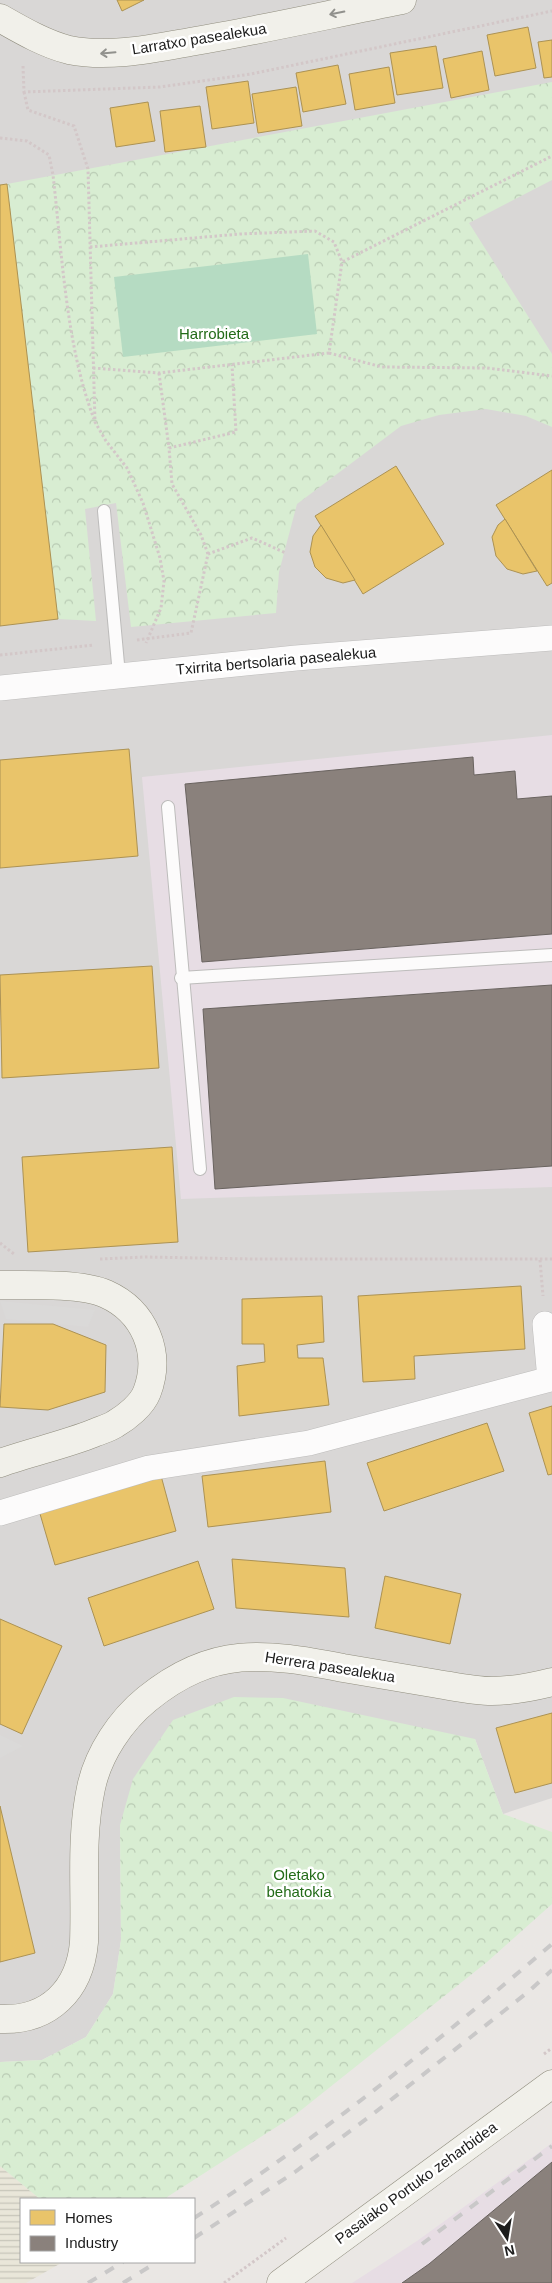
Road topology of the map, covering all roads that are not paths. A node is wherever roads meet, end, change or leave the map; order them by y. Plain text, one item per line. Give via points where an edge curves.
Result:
1 (402, 0) edge
2 (0, 18) edge
3 (104, 511) dead end
4 (552, 638) edge
5 (119, 675) junction
6 (0, 688) edge
7 (168, 808) dead end
8 (552, 955) edge
9 (181, 978) junction
10 (200, 1169) dead end
11 (0, 1284) edge
12 (545, 1324) road end
13 (0, 1463) edge
14 (0, 1513) edge
15 (552, 1682) edge
16 (0, 2019) edge
17 (552, 2084) edge
18 (281, 2283) edge

1 -> 2 street, Larratxo pasealekua via 217,38 99,53 68,50
3 - 5 lane
4 - 5 street, Txirrita bertsolaria pasealekua
5 - 6 street, Txirrita bertsolaria pasealekua
7 - 9 lane
8 - 9 lane
9 - 10 lane
11 - 13 street via 67,1286 105,1293 136,1314 146,1330 152,1362 146,1392 135,1408 114,1425
12 - 14 street via 550,1378 309,1443 149,1468
15 - 16 street, Herrera pasealekua via 525,1689 491,1691 301,1659 255,1656 224,1660 192,1670 161,1687 121,1726 104,1752 92,1785 84,1824 83,1959 76,1976 55,2003 36,2014 14,2020
17 - 18 street, Pasaiako Portuko zeharbidea

